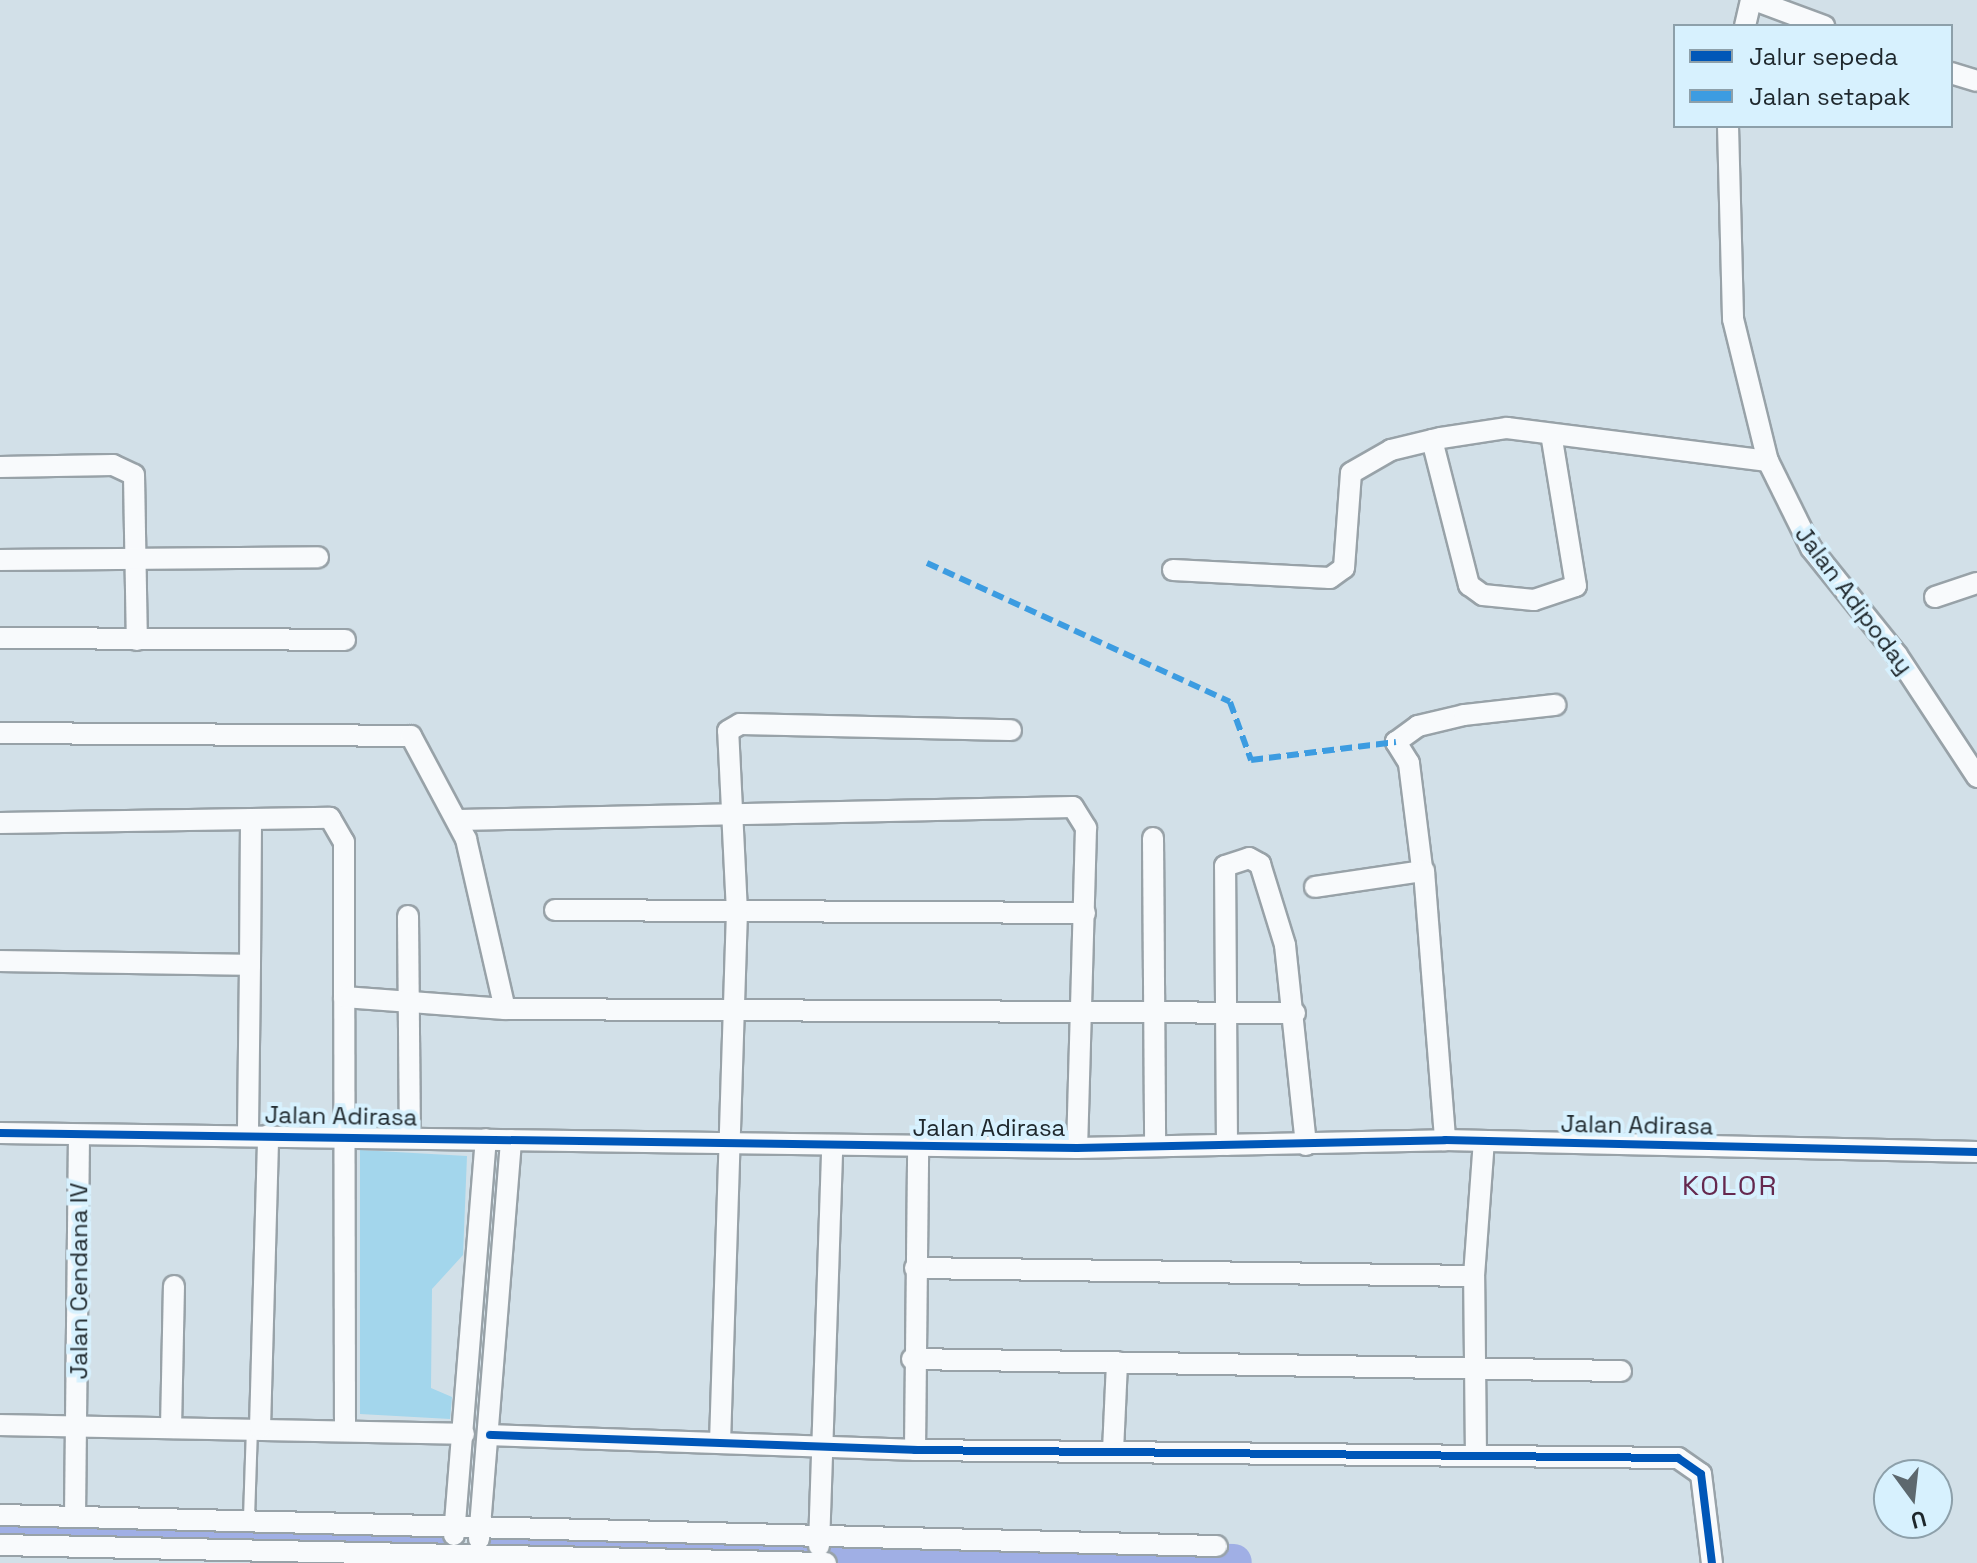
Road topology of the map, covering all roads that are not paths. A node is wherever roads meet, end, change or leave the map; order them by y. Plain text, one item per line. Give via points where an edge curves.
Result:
1 (1752, 0) edge
2 (1746, 24) edge
3 (1818, 24) edge
4 (1953, 74) edge
5 (1977, 81) edge
6 (1728, 128) edge
7 (1551, 434) junction
8 (1432, 440) junction
9 (1768, 461) junction
10 (0, 467) edge
11 (318, 557) dead end
12 (138, 559) junction
13 (0, 560) edge
14 (1173, 570) dead end
15 (1977, 583) edge
16 (1935, 597) dead end
17 (0, 638) edge
18 (137, 640) junction
19 (345, 640) dead end
20 (1555, 705) dead end
21 (1011, 730) dead end
22 (0, 733) edge
23 (1977, 777) edge
24 (731, 814) junction
25 (251, 819) junction
26 (459, 820) junction
27 (0, 823) edge
28 (1153, 838) dead end
29 (1422, 868) junction
30 (1315, 887) dead end
31 (555, 910) dead end
32 (737, 912) junction
33 (1085, 913) junction
34 (408, 916) dead end
35 (0, 961) edge
36 (250, 965) junction
37 (344, 997) junction
38 (412, 1004) junction
39 (1080, 1007) junction
40 (505, 1009) junction
41 (1155, 1009) junction
42 (732, 1011) junction
43 (1226, 1012) junction
44 (1295, 1013) junction
45 (0, 1133) edge
46 (79, 1135) junction
47 (258, 1135) junction
48 (410, 1137) junction
49 (345, 1139) junction
50 (486, 1139) junction
51 (511, 1140) junction
52 (1445, 1140) junction
53 (1484, 1141) junction
54 (731, 1143) junction
55 (1155, 1145) junction
56 (1227, 1145) junction
57 (1306, 1145) junction
58 (832, 1146) junction
59 (918, 1147) junction
60 (1077, 1148) junction
61 (1977, 1152) edge
62 (915, 1268) junction
63 (1474, 1276) junction
64 (174, 1286) dead end
65 (912, 1359) junction
66 (1117, 1362) junction
67 (1473, 1371) junction
68 (1621, 1371) dead end
69 (0, 1425) edge
70 (79, 1426) junction
71 (171, 1428) junction
72 (256, 1428) junction
73 (345, 1430) junction
74 (464, 1434) junction
75 (490, 1435) junction
76 (720, 1443) junction
77 (823, 1447) junction
78 (915, 1450) junction
79 (1113, 1451) junction
80 (1476, 1456) junction
81 (0, 1515) edge
82 (75, 1517) junction
83 (249, 1518) junction
84 (455, 1524) junction
85 (481, 1529) junction
86 (819, 1536) junction
87 (0, 1545) edge
88 (1217, 1546) dead end
89 (48, 1554) edge
90 (134, 1555) edge
91 (225, 1556) edge
92 (315, 1556) edge
93 (452, 1558) edge
94 (476, 1559) edge
95 (821, 1562) edge
96 (1712, 1563) edge

1 - 2 street
1 - 3 street
4 - 5 street
6 - 9 street, Jalan Adipoday via 1733,319
7 - 8 street via 1507,428
7 - 8 street via 1576,586 1534,600 1483,595 1469,585
7 - 9 street
8 - 14 street via 1391,450 1351,473 1344,568 1330,578
9 - 23 street, Jalan Adipoday via 1811,548 1897,655
10 - 12 street via 126,467 134,475
11 - 12 street
12 - 13 street
12 - 18 street
15 - 16 street
17 - 18 street
18 - 19 street
20 - 29 street via 1464,715 1418,726 1396,742 1409,763
21 - 24 street via 733,725
22 - 26 street via 411,736
24 - 26 street
24 - 32 street
24 - 33 street via 1073,807 1086,822
25 - 27 street
25 - 36 street
25 - 37 street via 339,823
26 - 40 street
28 - 41 street
29 - 30 street
29 - 52 street
31 - 32 street
32 - 33 street
32 - 42 street
33 - 39 street
34 - 38 street
35 - 36 street
36 - 47 street
37 - 38 street
37 - 49 street
38 - 40 street
38 - 48 street
39 - 41 street
39 - 42 street
39 - 60 street
40 - 42 street
41 - 43 street
41 - 55 street
42 - 54 street
43 - 44 street
43 - 44 street via 1225,866 1249,858 1260,864 1272,894
43 - 56 street
44 - 57 street
45 - 46 street, Jalan Adirasa
46 - 47 street, Jalan Adirasa
46 - 70 street, Jalan Cendana IV
47 - 49 street, Jalan Adirasa
47 - 72 street
48 - 49 street, Jalan Adirasa
48 - 50 street, Jalan Adirasa
49 - 73 street
50 - 51 street, Jalan Adirasa
50 - 74 street
51 - 54 street, Jalan Adirasa
51 - 75 street
52 - 53 street, Jalan Adirasa
52 - 57 street, Jalan Adirasa
53 - 61 street, Jalan Adirasa
53 - 63 street
54 - 58 street, Jalan Adirasa
54 - 76 street
55 - 56 street, Jalan Adirasa
55 - 60 street, Jalan Adirasa
56 - 57 street, Jalan Adirasa
58 - 59 street, Jalan Adirasa
58 - 77 street
59 - 60 street, Jalan Adirasa
59 - 62 street
62 - 63 street
62 - 65 street
63 - 67 street
64 - 71 street
65 - 66 street
65 - 78 street
66 - 67 street
66 - 79 street
67 - 68 street
67 - 80 street
69 - 70 street
70 - 71 street
70 - 82 street, Jalan Cendana IV
71 - 72 street
72 - 73 street
72 - 83 lane
73 - 74 street
74 - 84 street
75 - 76 street
75 - 85 street
76 - 77 street
77 - 78 street
77 - 86 street
78 - 79 street
79 - 80 street
80 - 96 street via 1691,1463 1706,1491
81 - 82 street
82 - 83 street
83 - 84 street
84 - 85 street
84 - 93 street
85 - 86 street
85 - 94 street
86 - 88 street
86 - 95 street
87 - 89 street
89 - 90 street
90 - 91 street
91 - 92 street
92 - 93 street
93 - 94 street
94 - 95 street

